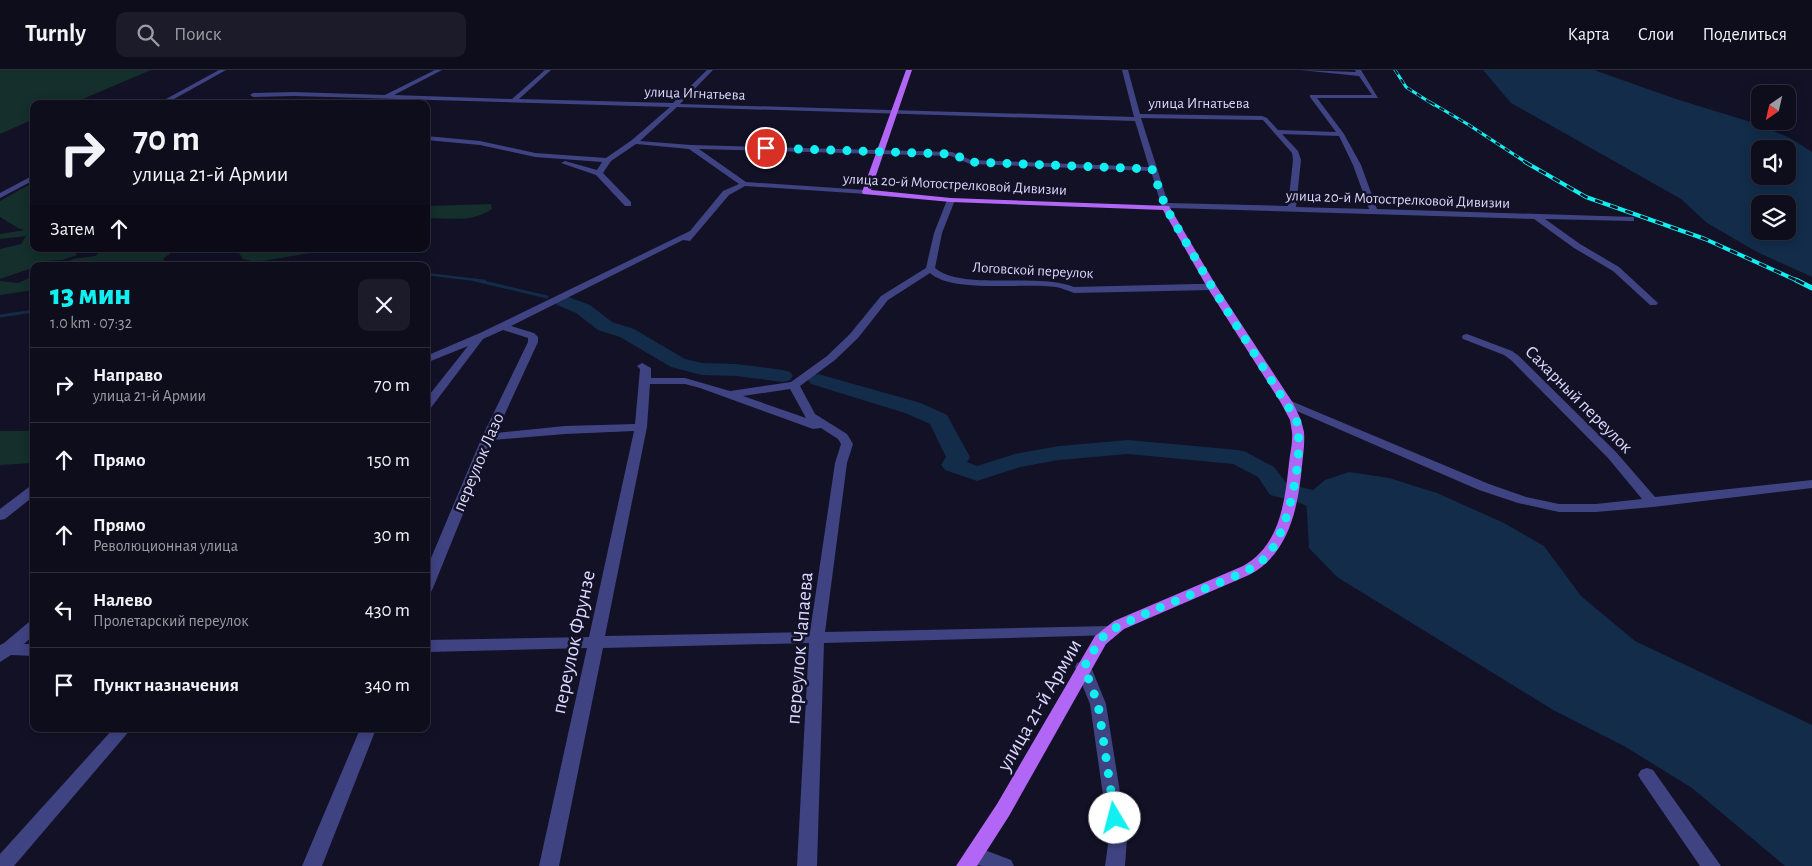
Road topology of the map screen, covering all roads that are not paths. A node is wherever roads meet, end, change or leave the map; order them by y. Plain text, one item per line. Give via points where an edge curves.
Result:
1 (223, 70) edge
2 (440, 70) edge
3 (548, 70) edge
4 (710, 70) edge
5 (908, 70) edge
6 (1125, 70) edge
7 (1303, 70) edge
8 (1359, 72) edge
9 (252, 95) dead end
10 (375, 97) junction
11 (385, 97) junction
12 (167, 100) edge
13 (364, 100) edge
14 (513, 101) junction
15 (674, 106) junction
16 (893, 113) junction
17 (1137, 118) junction
18 (1278, 132) junction
19 (1341, 134) junction
20 (430, 138) edge
21 (633, 142) junction
22 (691, 147) junction
23 (881, 151) junction
24 (529, 154) junction
25 (607, 160) junction
26 (1152, 169) junction
27 (599, 173) junction
28 (30, 179) edge
29 (744, 184) junction
30 (866, 192) junction
31 (0, 196) edge
32 (951, 200) junction
33 (628, 204) dead end
34 (1165, 207) junction
35 (1292, 209) junction
36 (1374, 211) junction
37 (1536, 216) junction
38 (1631, 219) dead end
39 (930, 269) junction
40 (1212, 287) junction
41 (1653, 303) dead end
42 (502, 326) junction
43 (484, 335) junction
44 (1467, 337) dead end
45 (430, 358) edge
46 (642, 366) dead end
47 (646, 381) junction
48 (794, 385) junction
49 (732, 394) junction
50 (430, 402) edge
51 (1287, 403) junction
52 (641, 427) junction
53 (837, 434) junction
54 (488, 436) junction
55 (1812, 484) edge
56 (30, 493) edge
57 (1652, 503) junction
58 (0, 516) edge
59 (430, 578) edge
60 (30, 629) edge
61 (1109, 631) junction
62 (817, 637) junction
63 (595, 642) junction
64 (430, 646) edge
65 (30, 650) edge
66 (2, 651) edge
67 (1084, 667) junction
68 (120, 732) edge
69 (367, 732) edge
70 (1647, 775) dead end
71 (970, 861) edge
72 (2, 866) edge
73 (312, 866) edge
74 (549, 866) edge
75 (807, 866) edge
76 (1004, 866) edge
77 (1115, 866) edge
78 (1711, 866) edge

1 - 12 street
2 - 11 street
3 - 14 street
4 - 15 street
5 - 16 main road
6 - 17 street
7 - 8 street
8 - 19 street via 1376,98 1312,95
9 - 10 street, улица Игнатьева
10 - 11 street, улица Игнатьева
10 - 13 street
11 - 14 street, улица Игнатьева
14 - 15 street, улица Игнатьева
15 - 16 street, улица Игнатьева
15 - 21 street
16 - 17 street, улица Игнатьева
16 - 23 main road
17 - 18 street, улица Игнатьева via 1262,118
17 - 26 street
18 - 19 street
18 - 35 street via 1295,152 1297,160
19 - 36 street
20 - 24 street via 480,143
21 - 22 street
21 - 25 street
22 - 23 street
22 - 29 street
23 - 26 street via 952,154 970,162
23 - 30 main road
24 - 25 street
24 - 27 street
25 - 27 street
26 - 34 street
27 - 33 street
28 - 31 street
29 - 30 street, улица 20-й Мотострелковой Дивизии
29 - 42 street via 726,193 688,237
30 - 32 main road, улица 20-й Мотострелковой Дивизии
32 - 34 main road, улица 20-й Мотострелковой Дивизии
32 - 39 street via 938,232
34 - 35 street, улица 20-й Мотострелковой Дивизии
34 - 40 main road, улица 21-й Армии
35 - 36 street, улица 20-й Мотострелковой Дивизии
36 - 37 street, улица 20-й Мотострелковой Дивизии
37 - 38 street, улица 20-й Мотострелковой Дивизии
37 - 41 street via 1577,246 1616,268
39 - 40 street, Логовской переулок via 945,279 1055,283 1072,290
39 - 48 street via 884,298 854,336
40 - 51 main road, улица 21-й Армии
42 - 43 street
42 - 54 street, переулок Лазо via 533,337 533,342
43 - 45 street
43 - 50 street via 462,358
44 - 57 street, Сахарный переулок via 1515,358 1612,455
46 - 47 street, переулок Фрунзе via 646,368
47 - 49 street via 695,382
47 - 52 street, переулок Фрунзе
48 - 49 street
48 - 53 street via 810,416
49 - 53 street
51 - 57 street via 1484,487 1523,500 1577,509
51 - 61 main road, улица 21-й Армии via 1296,419 1298,431 1295,473 1283,529 1269,553 1251,568
52 - 54 street
52 - 63 street, переулок Фрунзе
53 - 62 street, переулок Чапаева via 847,444 841,463
54 - 59 street, переулок Лазо
55 - 57 street
56 - 58 street
60 - 66 street
61 - 62 street
61 - 67 main road, улица 21-й Армии
62 - 63 street
62 - 75 street, переулок Чапаева
63 - 64 street
63 - 74 street, переулок Фрунзе
65 - 66 street
67 - 71 main road, улица 21-й Армии via 1004,810
67 - 77 street via 1098,704 1118,837
68 - 72 street
69 - 73 street
70 - 78 street
71 - 76 street

